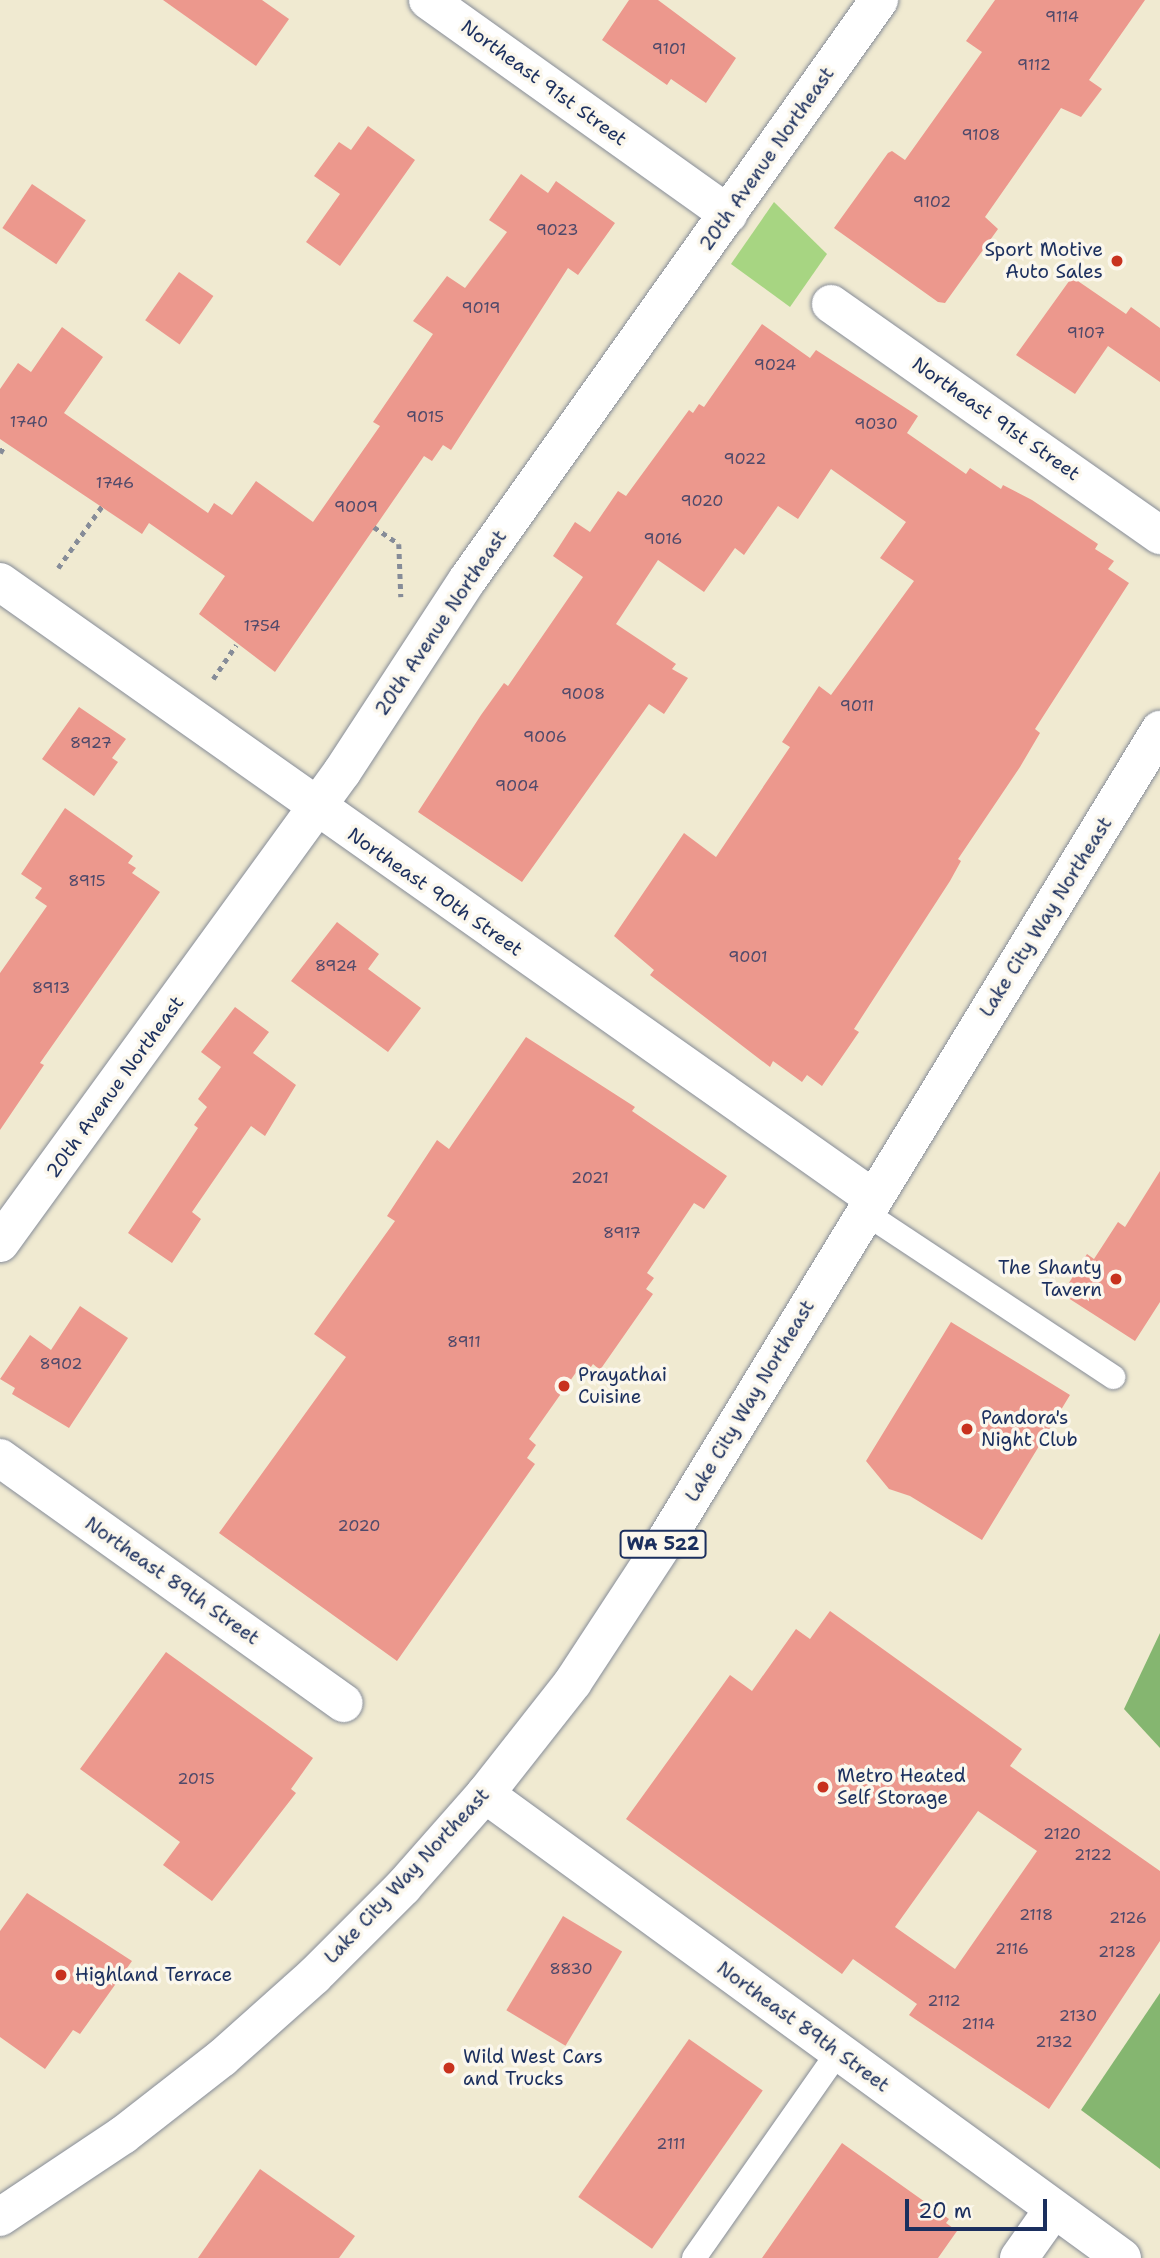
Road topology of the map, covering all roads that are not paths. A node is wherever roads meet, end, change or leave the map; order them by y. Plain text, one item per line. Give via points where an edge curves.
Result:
1 (428, 0) edge
2 (879, 0) edge
3 (727, 214) junction
4 (831, 304) dead end
5 (1160, 535) edge
6 (0, 582) edge
7 (1160, 730) edge
8 (316, 807) junction
9 (869, 1205) junction
10 (0, 1243) edge
11 (1113, 1377) dead end
12 (0, 1458) edge
13 (344, 1703) dead end
14 (485, 1794) junction
15 (838, 2053) junction
16 (1053, 2210) junction
17 (0, 2217) edge
18 (694, 2258) edge
19 (1018, 2258) edge
20 (1122, 2258) edge

1 - 3 street, Northeast 91st Street
2 - 3 street, 20th Avenue Northeast
3 - 8 street, 20th Avenue Northeast via 468,579
4 - 5 street, Northeast 91st Street
6 - 8 street, Northeast 90th Street
7 - 9 street, Lake City Way Northeast / WA 522
8 - 9 street, Northeast 90th Street
8 - 10 street, 20th Avenue Northeast
9 - 11 lane, Northeast 90th Street
9 - 14 street, Lake City Way Northeast / WA 522 via 652,1562 573,1682
12 - 13 street, Northeast 89th Street
14 - 15 street, Northeast 89th Street
14 - 17 street, Lake City Way Northeast / WA 522 via 383,1908 222,2058 123,2135
15 - 16 street, Northeast 89th Street
15 - 18 lane
16 - 19 street
16 - 20 street, Northeast 89th Street

